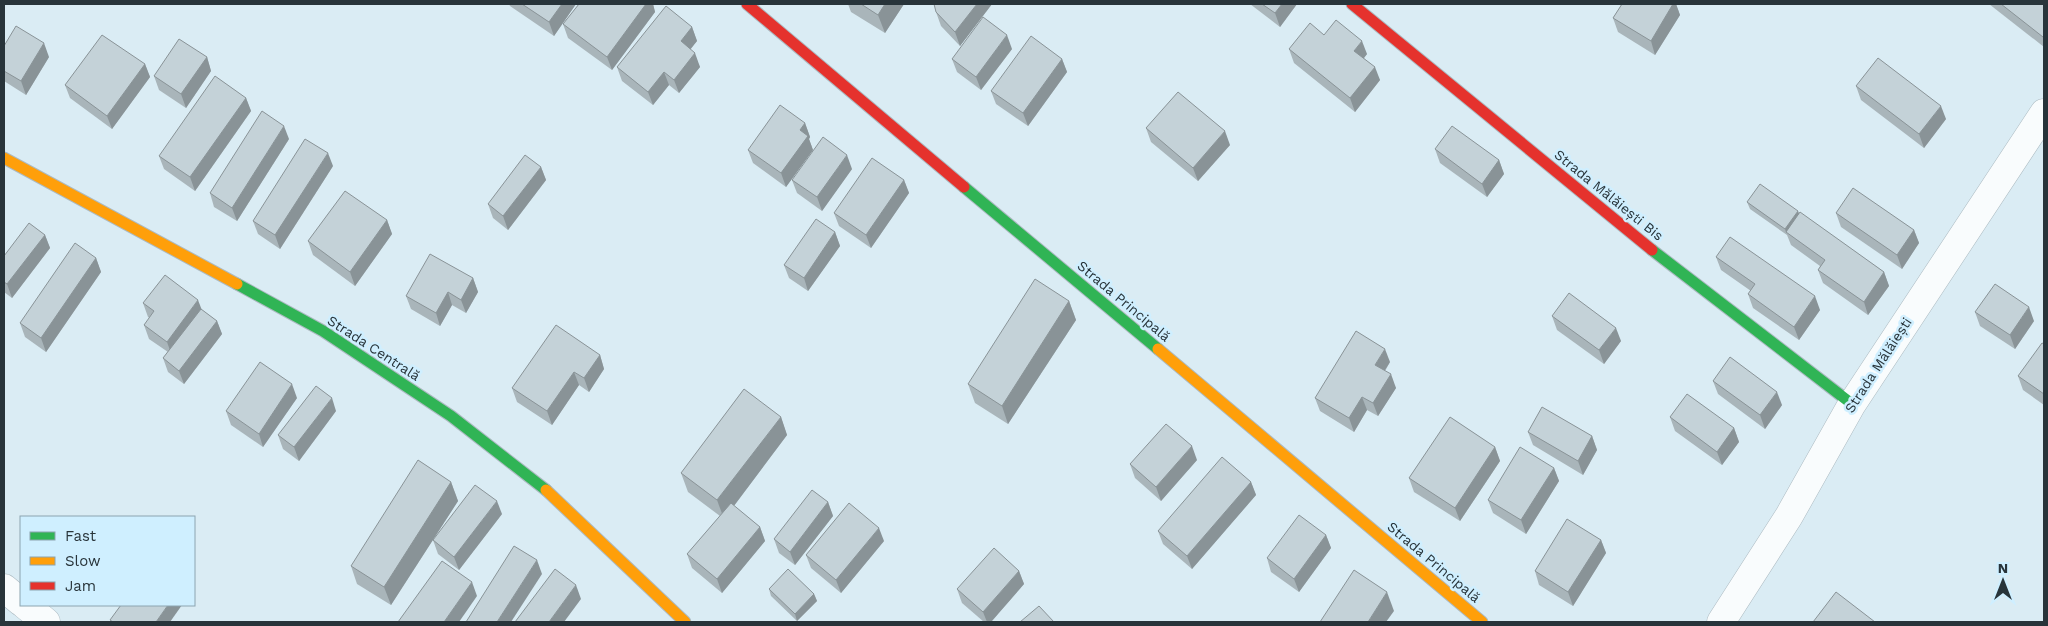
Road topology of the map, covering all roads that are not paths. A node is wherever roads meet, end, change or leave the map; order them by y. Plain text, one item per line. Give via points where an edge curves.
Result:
1 (747, 4) edge
2 (1352, 4) edge
3 (2044, 113) edge
4 (4, 158) edge
5 (1852, 404) junction
6 (4, 588) edge
7 (20, 601) edge
8 (26, 606) edge
9 (46, 622) edge
10 (685, 622) edge
11 (1482, 622) edge
12 (1721, 622) edge

1 - 11 street, Strada Principală
2 - 5 street, Strada Mălăiești Bis via 1691,282
3 - 5 street, Strada Mălăiești
4 - 10 street, Strada Centrală via 323,331 451,416 545,489
5 - 12 street, Strada Mălăiești via 1789,516
6 - 7 street
8 - 9 street

